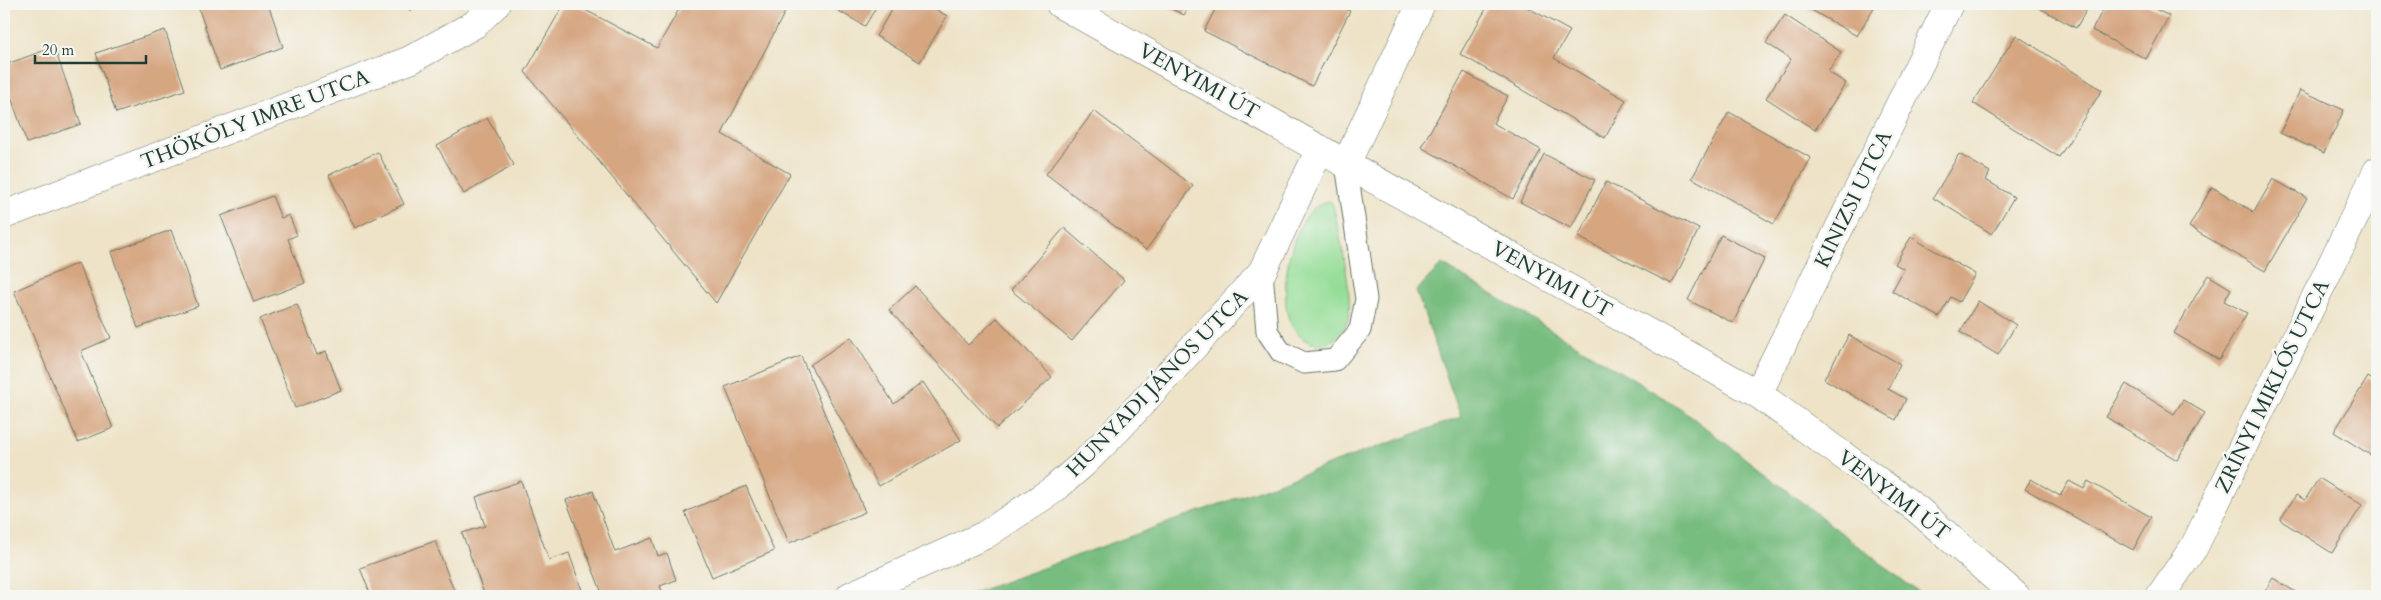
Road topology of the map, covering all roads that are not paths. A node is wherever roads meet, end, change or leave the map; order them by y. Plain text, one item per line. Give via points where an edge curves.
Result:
1 (496, 4) edge
2 (1060, 4) edge
3 (1421, 4) edge
4 (1949, 4) edge
5 (1320, 150) junction
6 (1346, 164) junction
7 (2377, 171) edge
8 (4, 214) edge
9 (1262, 272) junction
10 (1758, 394) junction
11 (850, 596) edge
12 (2016, 596) edge
13 (2160, 596) edge

1 - 8 street, THÖKÖLY IMRE UTCA via 475,24 410,60
2 - 5 street, VENYIMI ÚT
3 - 6 street
4 - 10 street, KINIZSI UTCA
5 - 6 street, VENYIMI ÚT
5 - 9 street, HUNYADI JÁNOS UTCA
6 - 9 lane via 1366,299 1360,330 1336,360 1304,363 1282,352 1267,331
6 - 10 street, VENYIMI ÚT
7 - 13 street, ZRÍNYI MIKLÓS UTCA via 2194,547
9 - 11 street, HUNYADI JÁNOS UTCA via 1119,428 1053,490 986,535
10 - 12 street, VENYIMI ÚT via 1917,508

